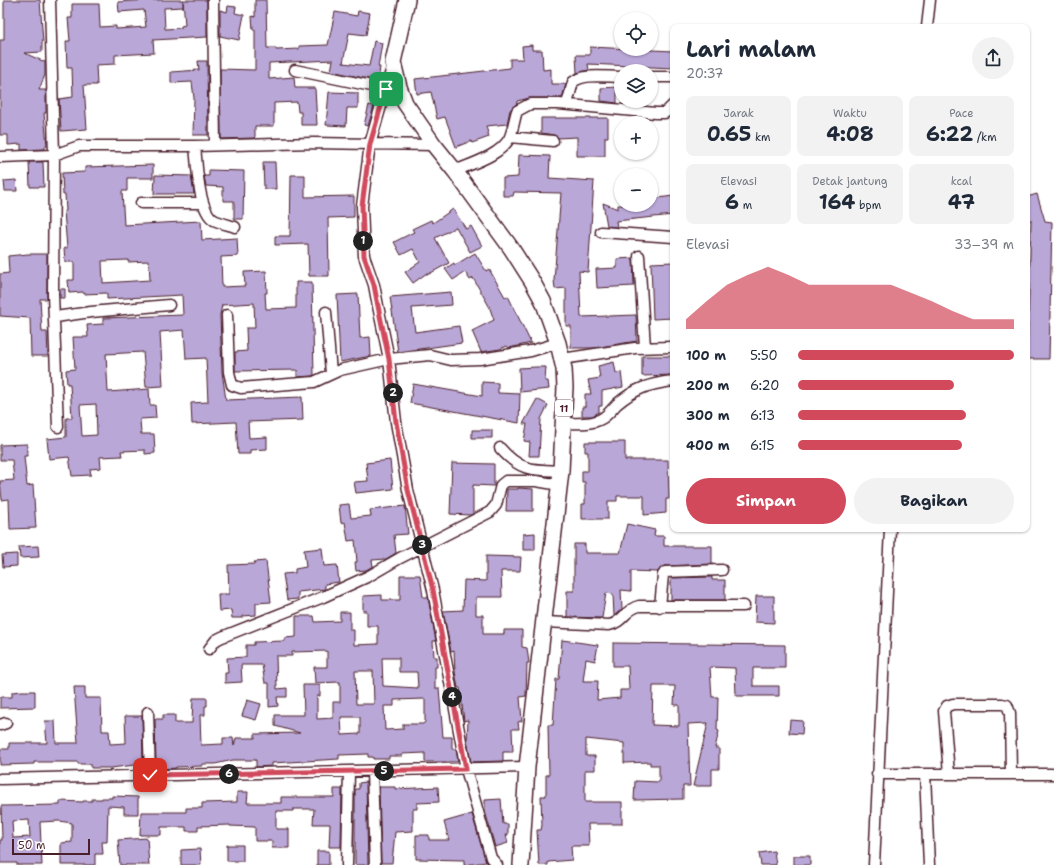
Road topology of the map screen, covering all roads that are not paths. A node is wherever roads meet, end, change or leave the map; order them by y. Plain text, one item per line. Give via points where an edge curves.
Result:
1 (50, 0) edge
2 (213, 0) edge
3 (407, 0) edge
4 (930, 0) edge
5 (927, 24) edge
6 (393, 62) junction
7 (295, 70) dead end
8 (614, 77) edge
9 (658, 77) edge
10 (670, 77) edge
11 (386, 89) junction
12 (567, 104) junction
13 (670, 108) edge
14 (510, 137) junction
15 (553, 141) dead end
16 (370, 144) junction
17 (215, 145) junction
18 (434, 145) junction
19 (195, 146) junction
20 (54, 155) junction
21 (0, 157) edge
22 (455, 171) junction
23 (141, 203) dead end
24 (203, 203) junction
25 (235, 227) dead end
26 (601, 232) dead end
27 (670, 237) edge
28 (639, 256) dead end
29 (169, 306) dead end
30 (326, 312) dead end
31 (227, 316) dead end
32 (55, 317) junction
33 (558, 343) junction
34 (645, 347) junction
35 (670, 347) edge
36 (389, 359) junction
37 (562, 359) junction
38 (331, 373) junction
39 (670, 381) edge
40 (564, 424) junction
41 (58, 427) dead end
42 (500, 448) dead end
43 (560, 478) junction
44 (890, 532) edge
45 (422, 546) junction
46 (722, 570) dead end
47 (744, 606) dead end
48 (660, 607) junction
49 (544, 622) junction
50 (209, 649) dead end
51 (148, 712) dead end
52 (527, 767) junction
53 (466, 769) junction
54 (349, 771) junction
55 (372, 771) junction
56 (877, 774) junction
57 (925, 774) junction
58 (949, 774) junction
59 (1011, 774) junction
60 (1054, 774) edge
61 (150, 775) junction
62 (0, 778) edge
63 (347, 865) edge
64 (375, 865) edge
65 (497, 865) edge
66 (521, 865) edge
67 (874, 865) edge
68 (929, 865) edge

1 - 20 street
2 - 17 street
3 - 6 highway, 11
4 - 5 street
6 - 11 street
6 - 18 highway, 11 via 405,102
7 - 11 street
8 - 12 street via 575,80
9 - 10 street
11 - 16 street
12 - 13 street via 656,113 665,113
12 - 14 street via 524,106 517,111
14 - 15 street
14 - 22 street via 504,146 493,154
16 - 17 street
16 - 18 street
16 - 36 street via 362,206 363,249 366,266 374,285
17 - 19 street
18 - 22 highway, 11
19 - 20 street via 79,146
19 - 24 street
20 - 21 street
20 - 32 street
22 - 33 highway, 11 via 532,281
23 - 24 street
24 - 25 street via 214,220
26 - 27 street
28 - 34 street
29 - 32 street
30 - 38 street
31 - 38 street via 229,372 232,385 241,388 303,384 314,382
32 - 41 street
33 - 36 street via 531,351 480,360 451,360 430,355
33 - 37 highway, 11
34 - 35 street
34 - 37 street
36 - 38 street
36 - 45 street via 408,490
37 - 40 highway, 11 via 565,387
39 - 40 street via 638,389 600,420
40 - 43 highway, 11
42 - 43 street via 521,468
43 - 45 street via 506,481 501,485 496,505 490,512
43 - 49 highway, 11
44 - 56 street
45 - 50 street via 349,585 222,637
45 - 53 street via 433,590
46 - 48 street via 666,572 663,575
47 - 48 street
48 - 49 street via 635,607 618,623 609,625
49 - 52 highway, 11
51 - 61 street
52 - 53 street
52 - 66 highway, 11
53 - 55 street
53 - 65 street via 491,858
54 - 55 street
54 - 61 street
54 - 63 street
55 - 64 street
56 - 57 street
56 - 67 street
57 - 58 street
57 - 68 street
58 - 59 street
58 - 59 street via 944,711 947,706 960,704 1007,705 1010,713
59 - 60 street
61 - 62 street

